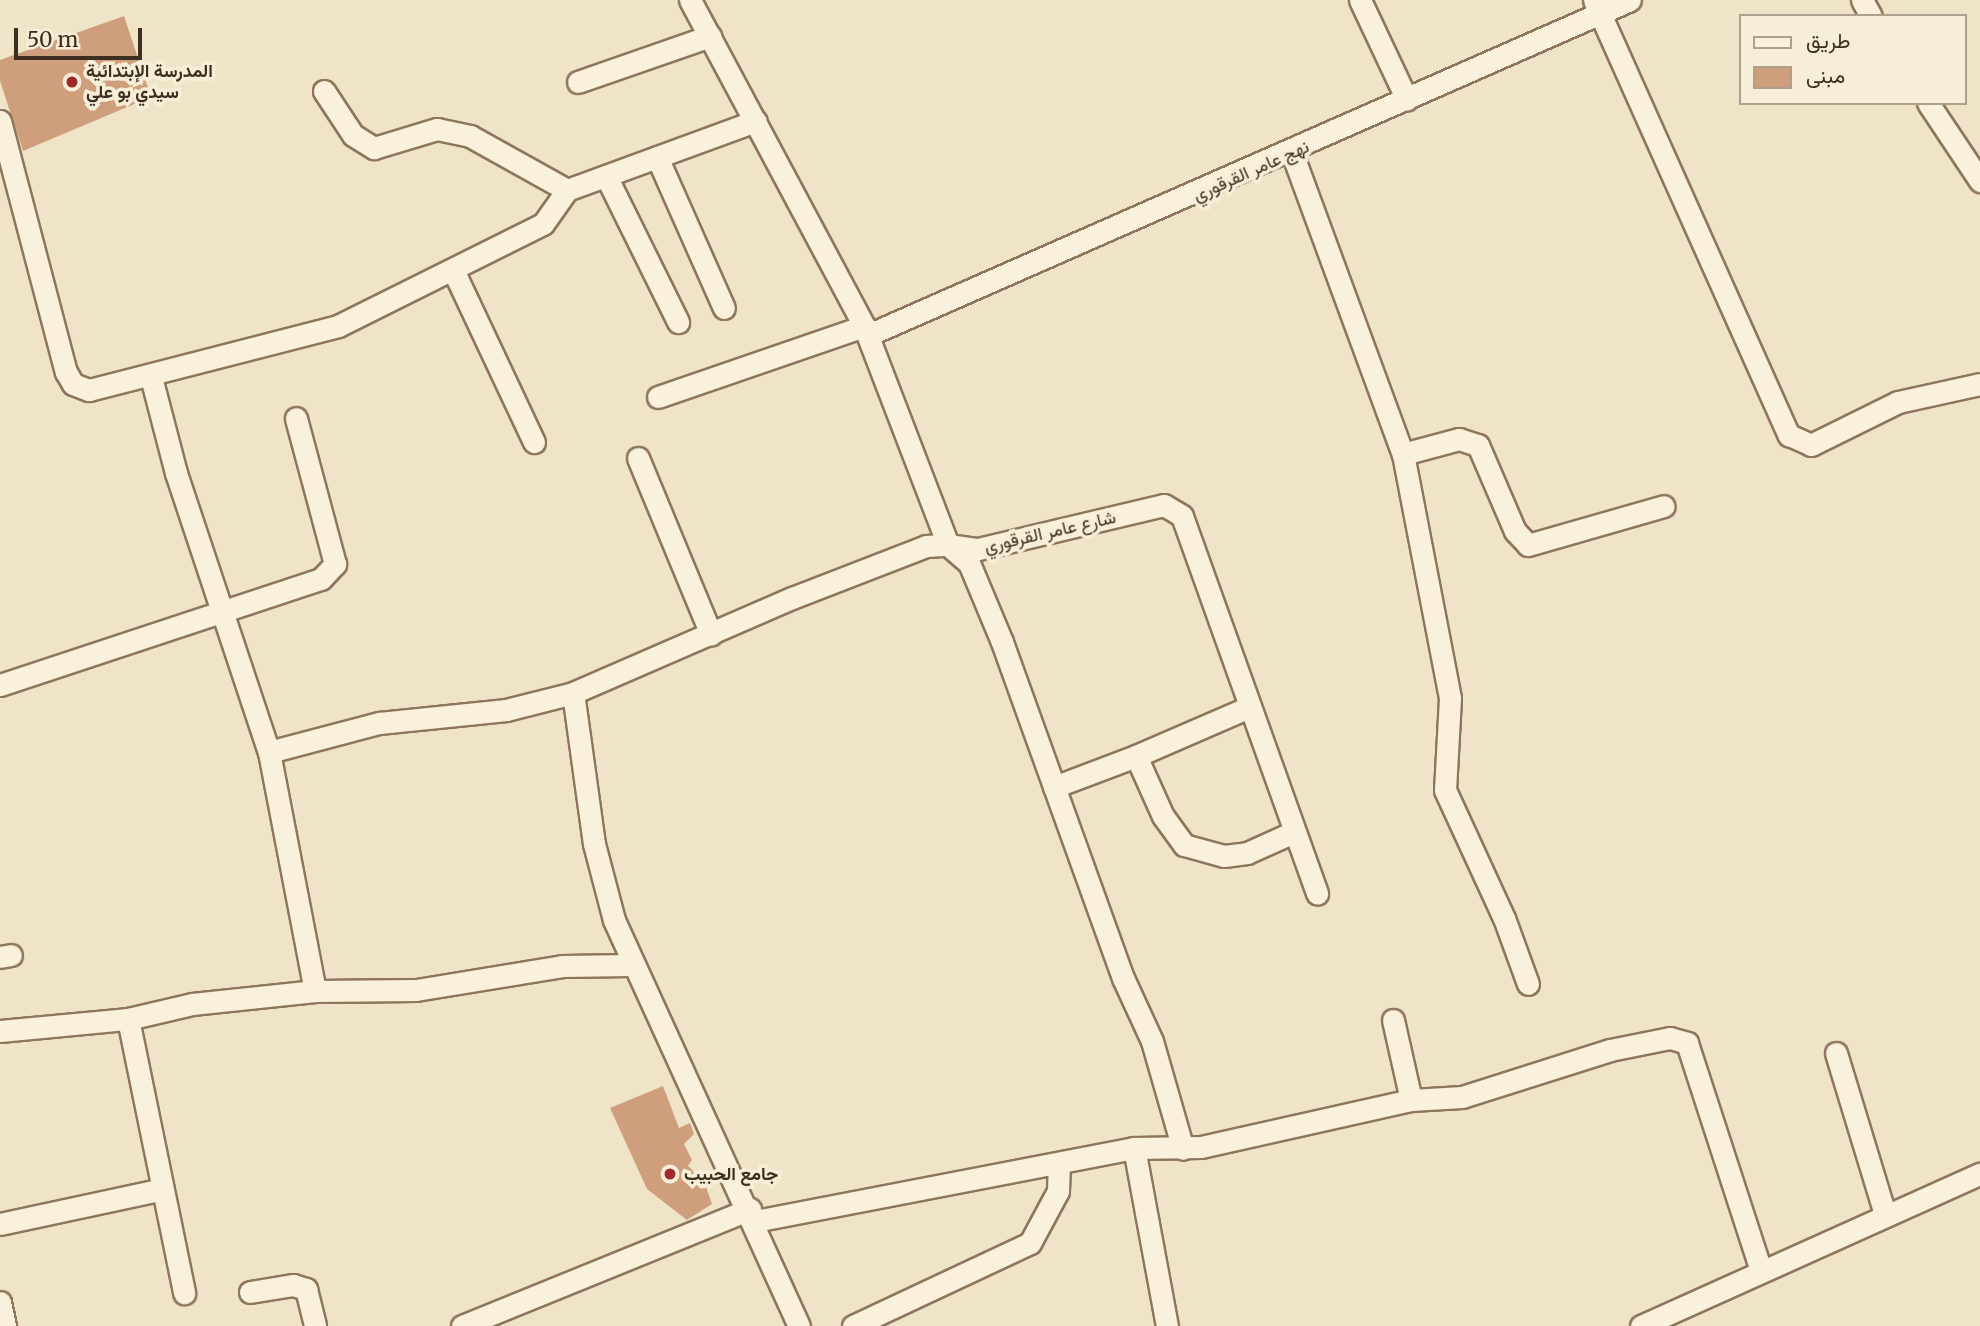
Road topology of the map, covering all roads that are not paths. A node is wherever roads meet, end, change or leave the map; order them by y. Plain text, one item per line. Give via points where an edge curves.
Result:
1 (691, 0) edge
2 (1360, 0) edge
3 (1630, 0) edge
4 (1597, 7) edge
5 (710, 36) junction
6 (578, 82) dead end
7 (324, 91) dead end
8 (1407, 100) junction
9 (1929, 105) edge
10 (0, 121) edge
11 (756, 121) junction
12 (1292, 153) junction
13 (657, 157) junction
14 (606, 176) junction
15 (1980, 181) edge
16 (567, 190) junction
17 (454, 272) junction
18 (724, 309) dead end
19 (678, 322) dead end
20 (866, 331) junction
21 (151, 377) junction
22 (1980, 384) edge
23 (658, 397) dead end
24 (296, 418) dead end
25 (534, 442) dead end
26 (1403, 454) junction
27 (638, 458) dead end
28 (1664, 506) dead end
29 (948, 545) junction
30 (223, 610) junction
31 (711, 634) junction
32 (0, 685) edge
33 (573, 693) junction
34 (1249, 707) junction
35 (269, 752) junction
36 (1136, 755) junction
37 (1054, 787) junction
38 (1294, 832) junction
39 (1317, 894) dead end
40 (631, 964) junction
41 (1528, 984) dead end
42 (315, 991) junction
43 (128, 1019) junction
44 (1393, 1020) dead end
45 (0, 1031) edge
46 (1836, 1053) dead end
47 (1411, 1100) junction
48 (1134, 1147) junction
49 (1183, 1149) junction
50 (1059, 1163) junction
51 (1980, 1174) edge
52 (159, 1190) junction
53 (1885, 1214) junction
54 (752, 1215) junction
55 (0, 1224) edge
56 (1761, 1271) junction
57 (250, 1292) dead end
58 (184, 1293) dead end
59 (0, 1302) edge
60 (1653, 1324) edge
61 (5, 1326) edge
62 (315, 1326) edge
63 (462, 1326) edge
64 (799, 1326) edge
65 (853, 1326) edge
66 (1167, 1326) edge

1 - 5 street
2 - 8 street
3 - 4 street, نهج عامر القرقوري
4 - 8 street, نهج عامر القرقوري
4 - 22 street via 1789,435 1811,445 1898,402
5 - 6 street
5 - 11 street
7 - 16 street via 353,135 374,148 437,129 470,136
8 - 12 street, نهج عامر القرقوري
9 - 15 street
10 - 21 street via 73,384 107,390
11 - 13 street
11 - 20 street
12 - 20 street, نهج عامر القرقوري
12 - 26 street
13 - 14 street
13 - 18 street
14 - 16 street
14 - 19 street
16 - 17 street via 543,224
17 - 21 street via 338,326
17 - 25 street
20 - 23 street, نهج عامر القرقوري
20 - 29 street
21 - 30 street via 176,473
24 - 30 street via 335,564 321,579
26 - 28 street via 1459,439 1478,445 1515,531 1528,545
26 - 41 street via 1450,698 1445,790 1504,918
27 - 31 street
29 - 31 street, شارع عامر القرقوري via 926,545
29 - 34 street, شارع عامر القرقوري via 978,549 1164,505 1182,516
29 - 37 street via 969,563 985,599
30 - 32 street
30 - 35 street
31 - 33 street, شارع عامر القرقوري
33 - 35 street, شارع عامر القرقوري via 506,710 379,723
33 - 40 street via 594,845
34 - 36 street
34 - 38 street, شارع عامر القرقوري
35 - 42 street
36 - 37 street
36 - 38 street via 1163,816 1184,845 1224,856 1247,853
37 - 49 street via 1123,978 1152,1041
38 - 39 street, شارع عامر القرقوري
40 - 42 street via 562,966 416,990
40 - 54 street
42 - 43 street via 192,1004
43 - 45 street
43 - 52 street
44 - 47 street
46 - 53 street
47 - 49 street
47 - 56 street via 1462,1097 1670,1038 1687,1043
48 - 49 street
48 - 50 street
48 - 66 street
50 - 54 street
50 - 65 street via 1058,1191 1030,1243
51 - 53 street
52 - 55 street
52 - 58 street
53 - 56 street
54 - 63 street
54 - 64 street
56 - 60 street
57 - 62 street via 293,1285 306,1289
59 - 61 street

